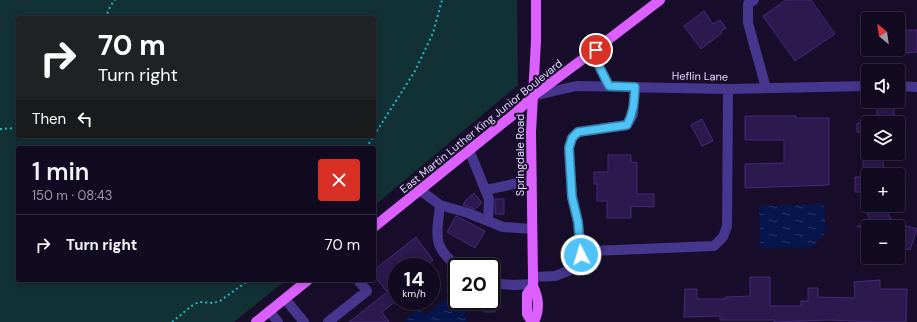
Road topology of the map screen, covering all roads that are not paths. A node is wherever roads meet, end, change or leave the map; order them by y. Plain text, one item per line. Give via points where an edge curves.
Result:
1 (536, 0) edge
2 (660, 0) edge
3 (754, 0) edge
4 (596, 50) junction
5 (609, 86) junction
6 (861, 86) edge
7 (905, 86) edge
8 (635, 87) junction
9 (917, 87) edge
10 (766, 88) junction
11 (728, 89) junction
12 (533, 96) junction
13 (469, 150) junction
14 (532, 180) junction
15 (420, 190) junction
16 (486, 190) junction
17 (440, 205) junction
18 (488, 221) junction
19 (376, 225) edge
20 (532, 229) junction
21 (581, 255) junction
22 (449, 258) edge
23 (305, 282) edge
24 (360, 282) edge
25 (533, 282) junction
26 (500, 283) edge
27 (284, 299) junction
28 (269, 311) junction
29 (256, 322) edge
30 (278, 322) edge
31 (304, 322) edge
32 (328, 322) edge
33 (533, 322) edge

1 - 12 main road, Springdale Road
2 - 4 main road, East Martin Luther King Junior Boulevard
3 - 10 street via 748,4 748,23
4 - 5 street via 599,66
4 - 12 main road, East Martin Luther King Junior Boulevard
5 - 8 street, Heflin Lane
5 - 12 street, Heflin Lane via 576,86
6 - 10 street, Heflin Lane
7 - 9 street
8 - 11 street, Heflin Lane
8 - 21 street via 633,115 627,125 578,132 572,138 569,148 572,197 578,222
10 - 11 street, Heflin Lane
11 - 21 street via 728,202 727,226 723,237 714,246 593,251
12 - 13 main road, East Martin Luther King Junior Boulevard
12 - 14 main road, Springdale Road
13 - 15 main road, East Martin Luther King Junior Boulevard
13 - 16 street
14 - 16 street
14 - 20 main road, Springdale Road
15 - 17 street
15 - 19 main road, East Martin Luther King Junior Boulevard
16 - 18 street via 489,199
17 - 18 street
17 - 22 street via 438,244
18 - 20 street via 503,227
20 - 25 main road, Springdale Road
21 - 25 street via 568,272
23 - 27 main road
24 - 32 street via 367,291
25 - 26 street via 514,285
25 - 33 main road, Springdale Road via 538,295 538,314
27 - 28 main road
27 - 31 street
28 - 29 main road
28 - 30 street

